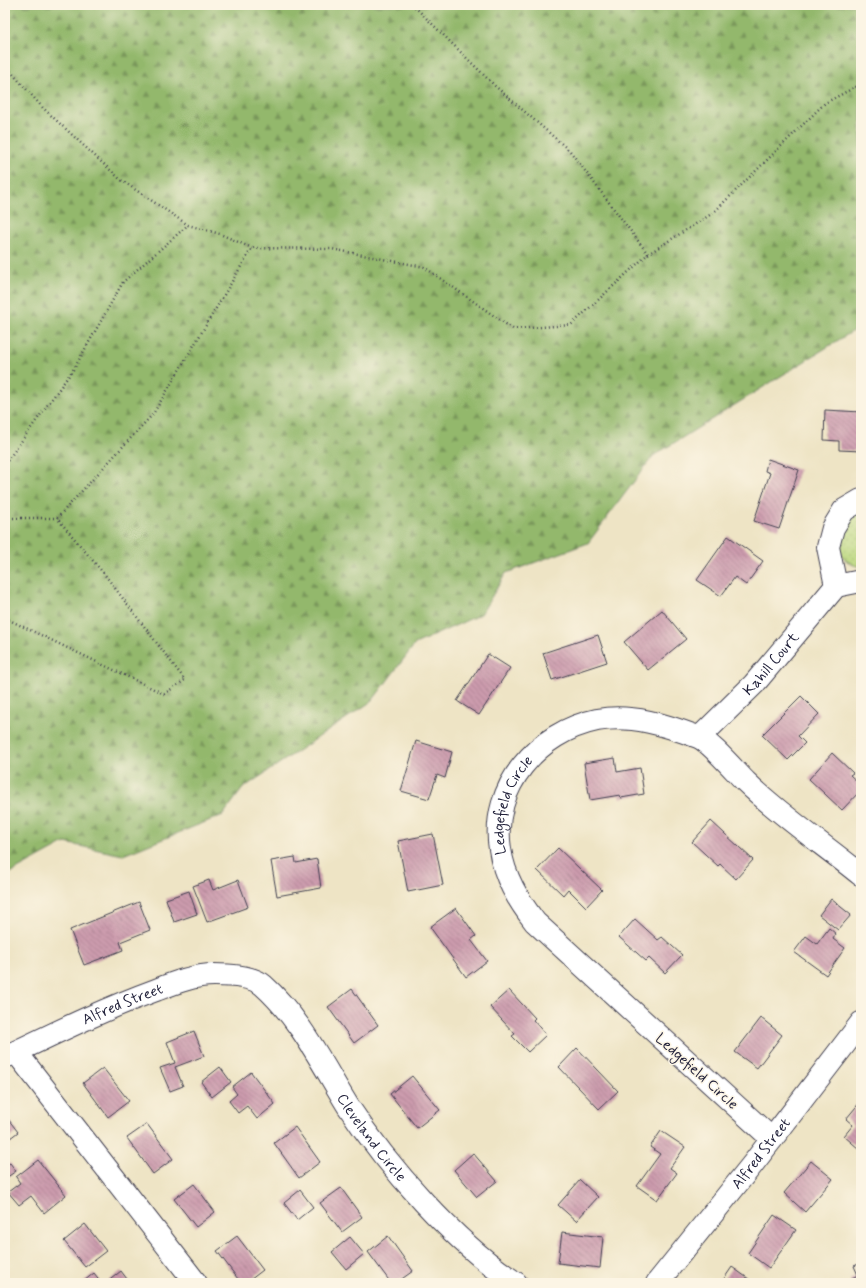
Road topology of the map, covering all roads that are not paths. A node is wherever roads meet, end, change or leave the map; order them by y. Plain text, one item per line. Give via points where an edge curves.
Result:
1 (861, 500) edge
2 (861, 580) edge
3 (836, 586) junction
4 (700, 738) junction
5 (861, 875) edge
6 (246, 978) joint
7 (861, 1023) edge
8 (10, 1054) edge
9 (772, 1139) junction
10 (196, 1283) edge
11 (516, 1283) edge
12 (657, 1283) edge

1 - 3 street via 844,510 834,528 828,547
2 - 3 street
3 - 4 street, Kahill Court via 754,684
4 - 5 street, Ledgefield Circle via 773,805
4 - 9 street, Ledgefield Circle via 649,721 624,719 598,720 573,727 550,739 532,754 518,771 508,790 499,829 500,849 512,888 535,922
6 - 8 street, Alfred Street via 212,974 188,979 141,995
6 - 11 street, Cleveland Circle via 261,984 287,1011 309,1041 349,1107 385,1156 470,1247
7 - 9 street, Alfred Street
8 - 10 street
9 - 12 street, Alfred Street

